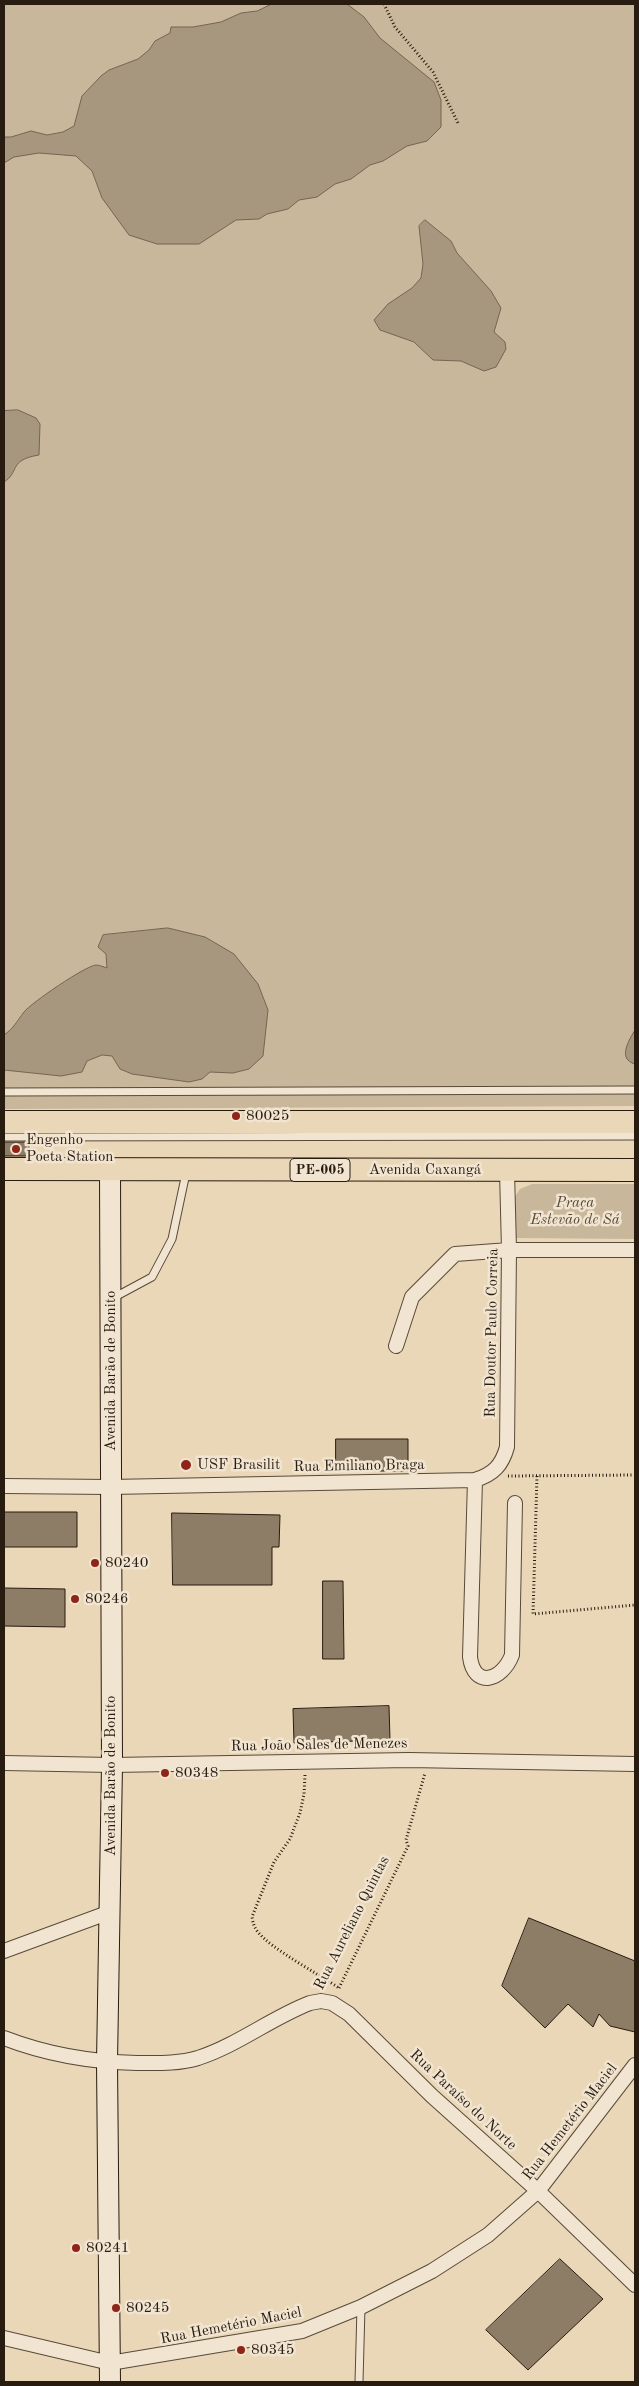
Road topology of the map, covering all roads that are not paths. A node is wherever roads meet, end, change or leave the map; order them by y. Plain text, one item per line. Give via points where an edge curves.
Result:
1 (635, 1090) edge
2 (4, 1092) edge
3 (4, 1122) edge
4 (635, 1122) edge
5 (635, 1136) edge
6 (4, 1137) edge
7 (4, 1170) edge
8 (110, 1170) junction
9 (186, 1170) junction
10 (635, 1170) edge
11 (507, 1171) junction
12 (509, 1250) junction
13 (635, 1250) edge
14 (111, 1300) junction
15 (396, 1346) dead end
16 (482, 1478) junction
17 (4, 1486) edge
18 (110, 1487) junction
19 (515, 1503) dead end
20 (4, 1763) edge
21 (112, 1764) junction
22 (635, 1764) edge
23 (110, 1912) junction
24 (4, 1950) edge
25 (332, 2003) joint
26 (4, 2038) edge
27 (107, 2062) junction
28 (635, 2065) edge
29 (538, 2191) junction
30 (635, 2285) edge
31 (361, 2308) junction
32 (4, 2338) edge
33 (110, 2373) edge
34 (359, 2382) edge

1 - 2 lane
3 - 4 main road
5 - 6 lane
7 - 8 main road, Avenida Caxangá / PE-005
8 - 9 main road, Avenida Caxangá / PE-005
8 - 14 street, Avenida Barão de Bonito
9 - 11 main road, Avenida Caxangá / PE-005
9 - 14 lane via 172,1239 152,1277
10 - 11 main road, Avenida Caxangá / PE-005
11 - 12 street, Rua Doutor Paulo Correia
12 - 13 street
12 - 15 street via 454,1254 412,1297
12 - 16 street, Rua Doutor Paulo Correia via 507,1447 501,1463
14 - 18 street, Avenida Barão de Bonito
16 - 18 street, Rua Emiliano Braga
16 - 19 street via 470,1657 476,1673 484,1677 500,1674 512,1655
17 - 18 street, Rua Emiliano Braga
18 - 21 street, Avenida Barão de Bonito
20 - 21 street, Rua João Sales de Menezes
21 - 22 street, Rua João Sales de Menezes via 429,1760
21 - 23 street, Avenida Barão de Bonito
23 - 24 street
23 - 27 street, Avenida Barão de Bonito
25 - 27 street, Rua Aureliano Quintas via 321,2001 301,2006 232,2044 197,2058 166,2064
25 - 29 street, Rua Paraíso do Norte via 349,2014 432,2096
26 - 27 street, Rua Aureliano Quintas via 61,2056
27 - 33 street, Avenida Barão de Bonito
28 - 29 street, Rua Hemetério Maciel
29 - 30 street, Rua Paraíso do Norte
29 - 31 street, Rua Hemetério Maciel via 488,2234 432,2271
31 - 33 street, Rua Hemetério Maciel via 302,2331
31 - 34 lane
32 - 33 street, Rua Hemetério Maciel

